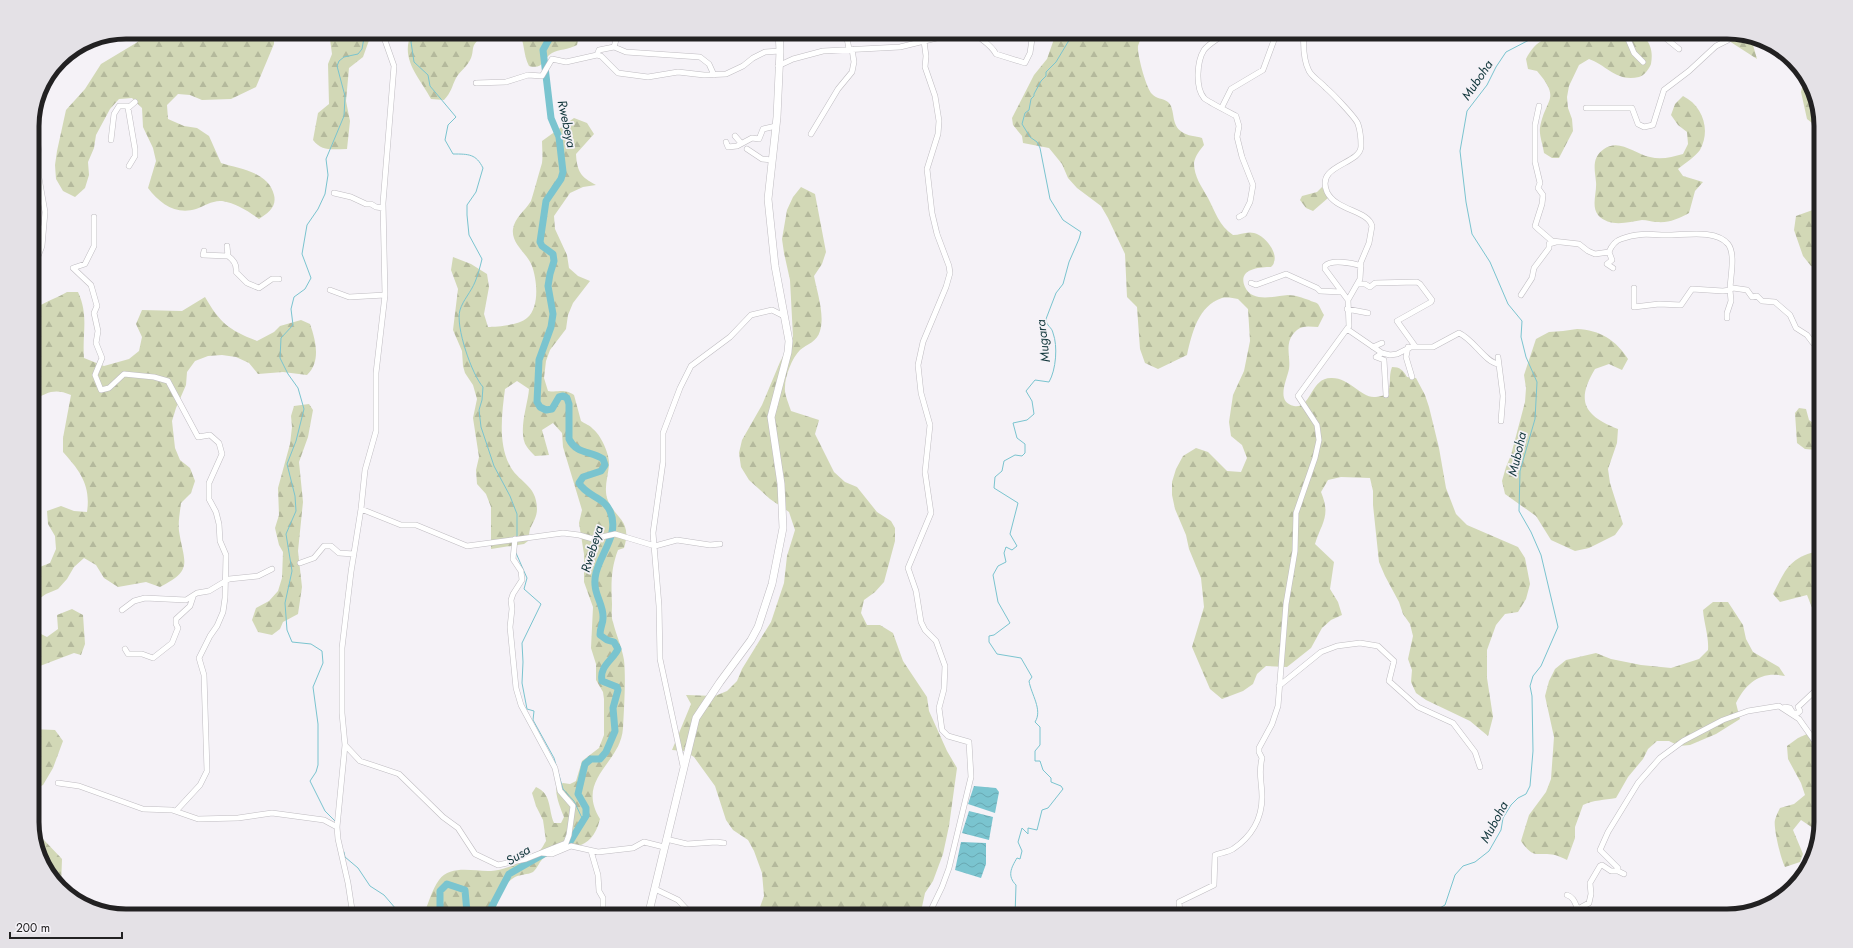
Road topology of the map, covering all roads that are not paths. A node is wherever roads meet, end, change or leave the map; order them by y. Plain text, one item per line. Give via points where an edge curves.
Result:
1 (384, 39) edge
2 (617, 39) edge
3 (779, 39) edge
4 (848, 39) edge
5 (917, 39) edge
6 (932, 39) edge
7 (980, 39) edge
8 (1032, 39) edge
9 (1217, 39) edge
10 (1274, 39) edge
11 (1304, 39) edge
12 (1628, 39) edge
13 (1667, 39) edge
14 (1728, 40) dead end
15 (924, 41) junction
16 (917, 42) junction
17 (614, 46) junction
18 (851, 49) junction
19 (1679, 49) dead end
20 (780, 51) junction
21 (597, 55) junction
22 (1643, 62) dead end
23 (778, 66) junction
24 (714, 75) junction
25 (476, 83) dead end
26 (135, 102) dead end
27 (128, 106) junction
28 (1539, 106) dead end
29 (1222, 107) junction
30 (1586, 108) dead end
31 (776, 126) junction
32 (811, 134) dead end
33 (735, 136) dead end
34 (110, 140) dead end
35 (726, 142) dead end
36 (741, 143) junction
37 (747, 149) dead end
38 (39, 153) edge
39 (772, 160) junction
40 (130, 166) dead end
41 (334, 192) dead end
42 (383, 208) junction
43 (94, 217) dead end
44 (1240, 217) dead end
45 (39, 228) edge
46 (43, 228) junction
47 (1559, 241) junction
48 (227, 246) dead end
49 (204, 251) dead end
50 (1609, 252) junction
51 (39, 256) edge
52 (228, 256) junction
53 (1361, 266) junction
54 (1613, 268) dead end
55 (279, 279) dead end
56 (1251, 283) dead end
57 (1358, 284) junction
58 (1634, 288) dead end
59 (330, 290) dead end
60 (1730, 290) junction
61 (1341, 292) junction
62 (385, 295) junction
63 (1521, 295) dead end
64 (1348, 300) junction
65 (1347, 309) junction
66 (1368, 312) dead end
67 (784, 316) junction
68 (1727, 318) dead end
69 (1347, 329) junction
70 (1382, 343) dead end
71 (1814, 343) edge
72 (1415, 346) junction
73 (1373, 347) junction
74 (1408, 348) junction
75 (1382, 353) junction
76 (1498, 357) dead end
77 (1498, 364) junction
78 (1412, 377) dead end
79 (1386, 395) dead end
80 (1501, 421) dead end
81 (361, 509) junction
82 (515, 539) junction
83 (720, 544) dead end
84 (655, 546) junction
85 (354, 554) junction
86 (300, 563) dead end
87 (272, 569) dead end
88 (226, 580) junction
89 (194, 595) junction
90 (122, 610) dead end
91 (126, 649) dead end
92 (1279, 686) junction
93 (1814, 693) edge
94 (1784, 709) junction
95 (1814, 740) edge
96 (346, 745) junction
97 (683, 767) junction
98 (1480, 767) dead end
99 (58, 783) dead end
100 (176, 811) junction
101 (337, 825) junction
102 (666, 839) junction
103 (724, 843) dead end
104 (664, 847) junction
105 (591, 851) junction
106 (544, 853) junction
107 (1617, 874) junction
108 (1624, 874) dead end
109 (655, 889) junction
110 (1567, 895) dead end
111 (352, 909) edge
112 (603, 909) edge
113 (650, 909) edge
114 (686, 909) edge
115 (931, 909) edge
116 (1180, 909) edge
117 (1578, 909) joint

1 - 42 street via 394,66
2 - 17 street
3 - 20 main road
4 - 18 street
5 - 16 street
6 - 15 street
7 - 8 street via 992,47 996,54 1025,63
9 - 29 street via 1205,50 1199,71 1201,92 1205,99
10 - 29 street via 1262,70 1234,86
11 - 53 street via 1303,49 1309,71 1335,95 1358,125 1361,148 1359,153 1331,171 1326,183 1331,199 1372,224
12 - 22 street via 1634,53
13 - 19 street
14 - 30 street via 1716,46 1664,90 1653,125 1644,127 1638,124 1632,108
15 - 16 street
15 - 115 street via 925,67 935,96 939,121 938,134 927,169 932,213 950,273 923,342 918,365 920,394 930,425 925,472 931,513 908,568 916,591 920,622 936,641 945,666 944,689 939,708 942,730 948,736 969,742 972,772 948,868
16 - 18 street via 900,47
17 - 21 street via 599,50
17 - 24 street via 626,52 700,57 710,64
18 - 23 street via 823,51
18 - 32 street via 854,62 852,72 838,89
20 - 23 main road
20 - 24 street via 764,52 734,71
21 - 24 street via 618,73 634,76 648,77 678,72
21 - 25 street via 566,62 552,59 542,76 528,76 506,82
23 - 31 main road
26 - 27 street
27 - 34 street via 119,106 114,114
27 - 40 street via 135,149
28 - 47 street via 1535,125 1535,162 1540,183 1538,188 1543,195 1536,226 1552,241
29 - 44 street via 1238,120 1237,137 1253,186 1250,202
31 - 36 street via 763,129 759,139 752,138
31 - 39 main road
33 - 36 street
35 - 36 street via 728,147
37 - 39 street via 762,159
38 - 46 street via 40,184 45,212
39 - 67 main road via 768,207
41 - 42 street
42 - 62 street
43 - 88 street via 94,246 85,264 73,268 91,285 97,306 94,314 98,331 96,343 102,358 95,375 101,390 109,388 124,374 154,376 168,381 198,437 210,435 219,443 222,454 209,483 209,499 216,512 220,541 226,555
45 - 46 street
46 - 51 street
47 - 50 street via 1579,244 1595,254
47 - 63 street via 1549,244
48 - 52 street
49 - 52 street via 203,255
50 - 54 street via 1612,260 1607,264
50 - 60 street via 1620,239 1644,233 1690,233 1718,238 1730,246
52 - 55 street via 237,268 236,272 247,283 259,288 272,279
53 - 57 street
53 - 61 street via 1352,262 1326,264 1325,269
56 - 61 street via 1256,285 1286,274 1320,291
57 - 64 street
57 - 72 street via 1370,287 1375,283 1420,284 1431,302 1397,321
58 - 60 street via 1634,307 1681,305 1692,289
59 - 62 street via 350,297
60 - 68 street via 1731,301
60 - 71 street via 1747,290 1762,301 1775,302 1790,315 1796,328
61 - 64 street
62 - 81 street via 376,373 376,431 365,470
64 - 65 street
65 - 66 street
65 - 69 street
67 - 84 street via 772,310 751,315 738,330 688,370 663,433 663,462 653,533
67 - 97 main road via 789,341 788,352 771,417 782,484 782,528 772,584 751,640 696,718
69 - 73 street
69 - 92 street via 1298,396 1316,425 1318,440 1315,458 1296,513 1295,551 1286,604
70 - 73 street
72 - 74 street
72 - 77 street via 1433,347 1460,333 1493,363
73 - 75 street
74 - 75 street via 1397,354
74 - 78 street via 1406,356
75 - 79 street via 1376,357 1384,360
76 - 77 street
77 - 80 street via 1504,396
81 - 82 street via 401,525 416,525 465,546
81 - 85 street
82 - 84 street via 563,532 596,539 615,534
82 - 106 street via 513,559 521,571 522,580 511,600 510,627 514,653 514,680 521,704 555,768 560,791 573,806 566,843
83 - 84 street via 677,540
84 - 97 street via 660,659
85 - 86 street via 339,553 331,546 324,546 314,558
85 - 96 street via 342,648 342,713
87 - 88 street via 258,576
88 - 89 street via 209,591
88 - 100 street via 223,612 199,658 204,675 207,771 200,785
89 - 90 street via 186,600 145,598 134,601
89 - 91 street via 190,606 176,619 178,628 168,647 153,658 142,654 128,654
92 - 98 street via 1321,652 1337,646 1360,643 1378,646 1394,660 1389,682 1418,707 1453,723 1475,752
92 - 116 street via 1275,715 1259,748 1262,758 1259,770 1262,808 1256,825 1232,850 1215,855 1214,885 1179,902
93 - 94 street via 1798,707 1798,713 1793,713 1790,708
94 - 95 street via 1799,719
94 - 107 street via 1779,706 1754,710 1723,720 1683,741 1660,758 1638,783 1600,850 1618,868
96 - 101 street
96 - 106 street via 360,761 399,774 443,818 458,828 475,854 502,866
97 - 102 main road
99 - 100 street via 79,786 143,809
100 - 101 street via 198,819 277,814 324,820
101 - 111 street
102 - 103 street via 687,844
102 - 104 main road
104 - 105 street via 644,842 633,848
104 - 109 main road
105 - 106 street via 571,846 552,854
105 - 112 street via 598,875 599,891 603,898
107 - 108 street
107 - 117 street via 1600,866 1590,883 1589,902
109 - 113 main road
109 - 114 street via 678,900
110 - 117 street via 1573,898

